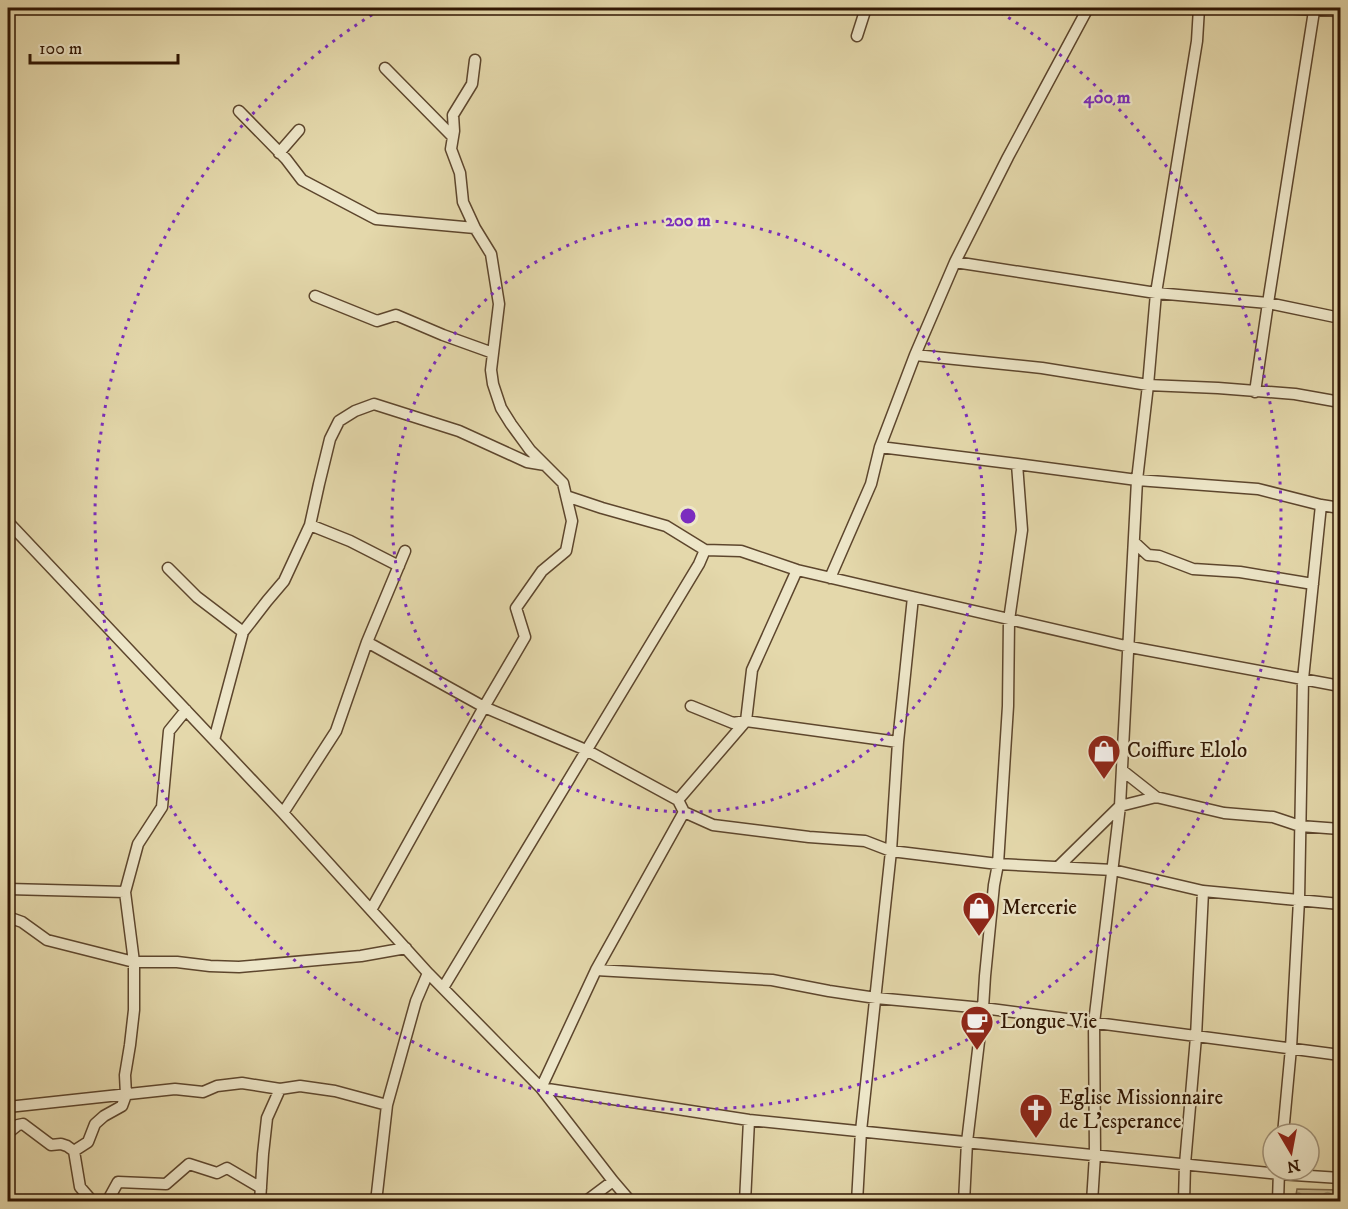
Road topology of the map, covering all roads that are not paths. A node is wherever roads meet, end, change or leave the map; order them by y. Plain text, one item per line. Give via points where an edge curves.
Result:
1 (866, 8) edge
2 (1088, 8) edge
3 (1199, 8) edge
4 (1283, 8) edge
5 (1314, 11) junction
6 (1341, 11) edge
7 (857, 36) dead end
8 (475, 60) dead end
9 (385, 68) dead end
10 (238, 111) dead end
11 (299, 130) dead end
12 (453, 137) junction
13 (279, 153) junction
14 (475, 228) junction
15 (956, 262) junction
16 (1156, 293) junction
17 (315, 296) dead end
18 (1268, 303) junction
19 (1341, 318) edge
20 (493, 352) junction
21 (915, 355) junction
22 (1148, 385) junction
23 (1255, 392) junction
24 (1341, 402) edge
25 (880, 447) junction
26 (1017, 464) junction
27 (545, 465) junction
28 (1137, 480) junction
29 (566, 496) junction
30 (1321, 506) junction
31 (1341, 508) edge
32 (8, 522) edge
33 (310, 525) junction
34 (1135, 543) junction
35 (705, 550) junction
36 (405, 551) dead end
37 (399, 567) junction
38 (168, 568) dead end
39 (797, 570) junction
40 (830, 578) junction
41 (1313, 584) junction
42 (913, 597) junction
43 (1009, 620) junction
44 (243, 633) junction
45 (367, 642) junction
46 (1130, 647) junction
47 (1303, 679) junction
48 (1341, 687) edge
49 (691, 706) dead end
50 (484, 707) junction
51 (186, 710) junction
52 (746, 722) junction
53 (214, 740) junction
54 (898, 742) junction
55 (586, 750) junction
56 (1122, 771) junction
57 (1156, 797) junction
58 (678, 800) junction
59 (1120, 806) junction
60 (684, 812) junction
61 (283, 813) junction
62 (1300, 826) junction
63 (1341, 829) edge
64 (891, 851) junction
65 (998, 864) junction
66 (1058, 867) junction
67 (1113, 870) junction
68 (8, 889) edge
69 (1203, 891) junction
70 (125, 892) junction
71 (1299, 900) junction
72 (1341, 904) edge
73 (371, 910) junction
74 (8, 917) edge
75 (406, 948) junction
76 (134, 962) junction
77 (596, 970) junction
78 (428, 973) junction
79 (443, 988) junction
80 (876, 998) junction
81 (983, 1008) junction
82 (1094, 1023) junction
83 (1196, 1037) junction
84 (1291, 1048) junction
85 (1341, 1055) edge
86 (541, 1088) junction
87 (280, 1089) junction
88 (126, 1095) junction
89 (387, 1105) junction
90 (8, 1107) edge
91 (749, 1120) junction
92 (1284, 1122) edge
93 (861, 1131) junction
94 (8, 1133) edge
95 (967, 1142) junction
96 (74, 1151) junction
97 (1095, 1155) junction
98 (1185, 1164) junction
99 (1261, 1170) edge
100 (1321, 1176) edge
101 (1341, 1178) edge
102 (614, 1181) junction
103 (1279, 1182) edge
104 (261, 1188) junction
105 (93, 1201) edge
106 (107, 1202) edge
107 (260, 1202) edge
108 (376, 1202) edge
109 (585, 1202) edge
110 (631, 1202) edge
111 (745, 1202) edge
112 (857, 1202) edge
113 (964, 1202) edge
114 (1092, 1202) edge
115 (1184, 1202) edge
116 (1278, 1202) edge

1 - 7 street
2 - 15 street
3 - 16 street
4 - 5 street
5 - 6 street
5 - 18 street
8 - 12 street via 472,84 453,115
9 - 12 street
10 - 13 street
11 - 13 street
12 - 14 street via 451,149 460,173 463,202
13 - 14 street via 302,180 376,219
14 - 20 street via 491,254 499,304
15 - 16 street
15 - 21 street
16 - 18 street
16 - 22 street
17 - 20 street via 377,321 396,315
18 - 19 street
18 - 23 street
20 - 27 street via 493,384 501,408
21 - 22 street via 1042,368
21 - 25 street
22 - 23 street
22 - 28 street
23 - 24 street
25 - 26 street
25 - 40 street via 871,484
26 - 28 street
26 - 43 street via 1022,531
27 - 29 street via 563,483
27 - 33 street via 527,462 459,431 374,404 339,421 330,439
28 - 30 street via 1258,489
28 - 34 street
29 - 35 street via 666,526
29 - 50 street via 572,521 566,551 542,571 516,608 525,637
30 - 31 street
30 - 41 street
32 - 51 street
33 - 37 street
33 - 44 street via 284,580
34 - 41 street via 1148,555 1192,569
34 - 46 street
35 - 39 street via 741,551
35 - 55 street
36 - 37 street
37 - 45 street
38 - 44 street via 196,597
39 - 40 street
39 - 52 street via 752,670
40 - 42 street
41 - 47 street
42 - 43 street
42 - 54 street
43 - 46 street
43 - 65 street
44 - 53 street
45 - 50 street
45 - 61 street via 336,731
46 - 47 street
46 - 56 street
47 - 48 street
47 - 62 street
49 - 52 street via 734,723
50 - 55 street
50 - 73 street
51 - 53 street
51 - 70 street via 169,731 162,807 138,844
52 - 54 street
52 - 58 street
53 - 61 street
54 - 64 street
55 - 58 street
55 - 79 street
56 - 57 street
56 - 59 street
57 - 59 street
57 - 62 street via 1224,813 1273,817
58 - 60 street
59 - 66 street
59 - 67 street
60 - 64 street via 713,825 865,841
60 - 77 street
61 - 73 street
62 - 63 street
62 - 71 street
64 - 65 street
64 - 80 street
65 - 66 street
65 - 81 street
66 - 67 street
67 - 69 street
67 - 82 street
68 - 70 street
69 - 71 street
69 - 83 street
70 - 76 street
71 - 72 street
71 - 84 street
73 - 75 street
74 - 76 street via 47,940
75 - 76 street via 239,968
75 - 78 street
76 - 88 street
77 - 80 street via 772,980
77 - 86 street
78 - 79 street
78 - 89 street via 416,1001
79 - 86 street
80 - 81 street
80 - 93 street
81 - 82 street
81 - 95 street
82 - 83 street
82 - 97 street
83 - 84 street
83 - 98 street
84 - 85 street
84 - 92 street
86 - 91 street
86 - 102 street
87 - 88 street via 242,1083 203,1092 175,1089
87 - 89 street via 300,1086 336,1091
87 - 104 street via 267,1118
88 - 90 street
88 - 96 street via 122,1106 100,1120 88,1142
89 - 108 street
91 - 93 street
91 - 111 street
93 - 95 street
93 - 112 street
94 - 96 street via 23,1124 51,1145 61,1144
95 - 97 street
95 - 113 street
96 - 105 street via 80,1187
97 - 98 street
97 - 114 street
98 - 99 street
98 - 115 street
100 - 101 street
102 - 109 street
102 - 110 street
103 - 116 street
104 - 106 street via 227,1168 217,1173 189,1164 166,1184 118,1182
104 - 107 street

